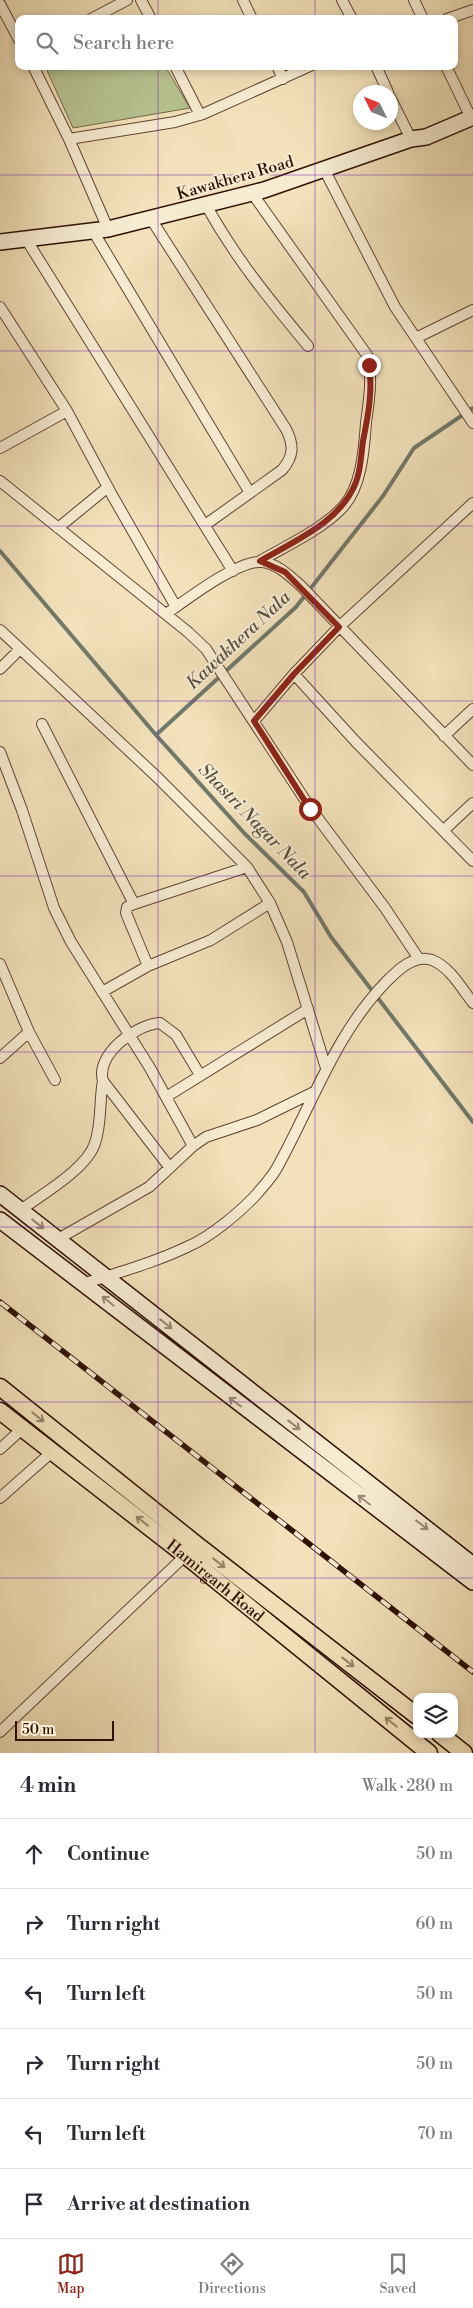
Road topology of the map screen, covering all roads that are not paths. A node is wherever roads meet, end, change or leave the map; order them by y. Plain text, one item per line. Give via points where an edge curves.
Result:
1 (127, 0) edge
2 (141, 0) edge
3 (243, 0) edge
4 (342, 0) edge
5 (414, 0) edge
6 (0, 4) edge
7 (473, 10) edge
8 (99, 15) edge
9 (149, 15) edge
10 (250, 15) edge
11 (350, 15) edge
12 (421, 15) edge
13 (458, 15) edge
14 (15, 32) edge
15 (34, 70) edge
16 (177, 70) edge
17 (279, 70) edge
18 (302, 70) edge
19 (378, 70) edge
20 (448, 70) edge
21 (283, 79) junction
22 (385, 85) edge
23 (398, 113) edge
24 (200, 115) junction
25 (472, 118) edge
26 (69, 139) junction
27 (411, 139) junction
28 (324, 169) junction
29 (252, 193) junction
30 (206, 205) junction
31 (151, 219) junction
32 (101, 230) junction
33 (26, 239) junction
34 (0, 242) edge
35 (0, 307) edge
36 (473, 310) edge
37 (416, 338) junction
38 (308, 346) dead end
39 (67, 411) junction
40 (471, 421) edge
41 (0, 448) edge
42 (0, 481) edge
43 (108, 487) junction
44 (250, 493) junction
45 (473, 504) edge
46 (205, 525) junction
47 (58, 528) junction
48 (260, 561) junction
49 (233, 571) junction
50 (176, 607) junction
51 (166, 614) junction
52 (339, 627) junction
53 (0, 630) edge
54 (20, 649) junction
55 (0, 670) edge
56 (294, 674) junction
57 (473, 709) edge
58 (254, 721) junction
59 (42, 724) dead end
60 (444, 736) junction
61 (0, 752) edge
62 (473, 766) edge
63 (473, 803) edge
64 (444, 830) junction
65 (473, 861) edge
66 (247, 867) junction
67 (270, 903) junction
68 (134, 904) junction
69 (419, 959) junction
70 (0, 964) edge
71 (148, 966) junction
72 (102, 992) junction
73 (473, 1004) edge
74 (308, 1009) junction
75 (29, 1032) junction
76 (129, 1036) junction
77 (0, 1058) edge
78 (326, 1068) junction
79 (200, 1074) junction
80 (55, 1080) dead end
81 (103, 1081) junction
82 (314, 1092) junction
83 (166, 1096) junction
84 (193, 1146) junction
85 (170, 1168) junction
86 (0, 1194) edge
87 (20, 1210) junction
88 (0, 1220) edge
89 (58, 1239) junction
90 (105, 1276) junction
91 (86, 1283) junction
92 (0, 1386) edge
93 (0, 1410) edge
94 (23, 1428) junction
95 (0, 1449) edge
96 (53, 1451) junction
97 (0, 1498) edge
98 (191, 1550) junction
99 (473, 1565) edge
100 (473, 1582) edge
101 (413, 1713) edge
102 (0, 1732) edge
103 (445, 1738) edge
104 (429, 1753) edge
105 (464, 1753) edge

1 - 8 street
2 - 9 street
3 - 10 street
4 - 11 street
5 - 12 street
6 - 14 street
7 - 13 street
15 - 26 street
16 - 24 street
17 - 21 street
18 - 21 street
19 - 22 street
20 - 25 street
21 - 24 street
23 - 27 street
24 - 26 street via 176,122
25 - 27 street, Kawakhera Road via 426,137
26 - 32 street
27 - 28 street, Kawakhera Road
28 - 29 street, Kawakhera Road
28 - 37 street via 377,274
29 - 30 street, Kawakhera Road
29 - 48 street via 367,355 371,375 362,458 356,483 344,506 320,525
30 - 31 street, Kawakhera Road
30 - 38 street via 245,268
31 - 32 street, Kawakhera Road
31 - 44 street via 292,441 287,464
32 - 33 street, Kawakhera Road
32 - 44 street
33 - 34 street, Kawakhera Road
33 - 46 street
35 - 39 street
36 - 37 street
37 - 40 street
39 - 41 street
39 - 43 street
42 - 47 street
43 - 47 street
43 - 50 street
44 - 46 street
45 - 52 street
46 - 49 street
47 - 51 street
48 - 49 street
48 - 52 street via 285,572
49 - 50 street
50 - 51 street
51 - 58 street via 217,663
52 - 56 street
52 - 60 street
53 - 54 street
54 - 55 street
54 - 66 street via 157,777
56 - 58 street
56 - 64 street
57 - 60 street
58 - 69 street via 310,809
59 - 68 street
60 - 62 street
61 - 72 street via 54,908
63 - 64 street
64 - 65 street
66 - 67 street
66 - 68 street
67 - 71 street via 211,940
67 - 74 street via 289,948
68 - 71 street via 127,907 126,913
69 - 73 street via 432,960 447,970
69 - 78 street via 405,964 368,1000
70 - 75 street
71 - 72 street
72 - 76 street
74 - 78 street
74 - 79 street
75 - 77 street
75 - 80 street
76 - 79 street via 151,1024 164,1025 176,1035
76 - 81 street via 105,1061 101,1073
76 - 83 street
78 - 82 street
79 - 83 street
81 - 85 street
81 - 87 street via 98,1130 90,1154
82 - 84 street via 257,1120 206,1137
82 - 90 street via 277,1168 254,1197 228,1220 190,1246
83 - 84 street
84 - 85 street
85 - 89 street via 149,1188
86 - 87 street
87 -> 89 street
88 - 91 street
89 - 90 street
90 - 91 street
90 -> 99 street
100 -> 91 street via 201,1376
92 -> 98 main road, Hamirgarh Road
93 - 94 main road, Hamirgarh Road
94 - 95 street
94 - 96 main road, Hamirgarh Road
96 - 97 street
98 -> 96 main road, Hamirgarh Road
98 -> 101 main road, Hamirgarh Road
98 - 102 street
104 -> 98 main road, Hamirgarh Road
103 - 105 main road

